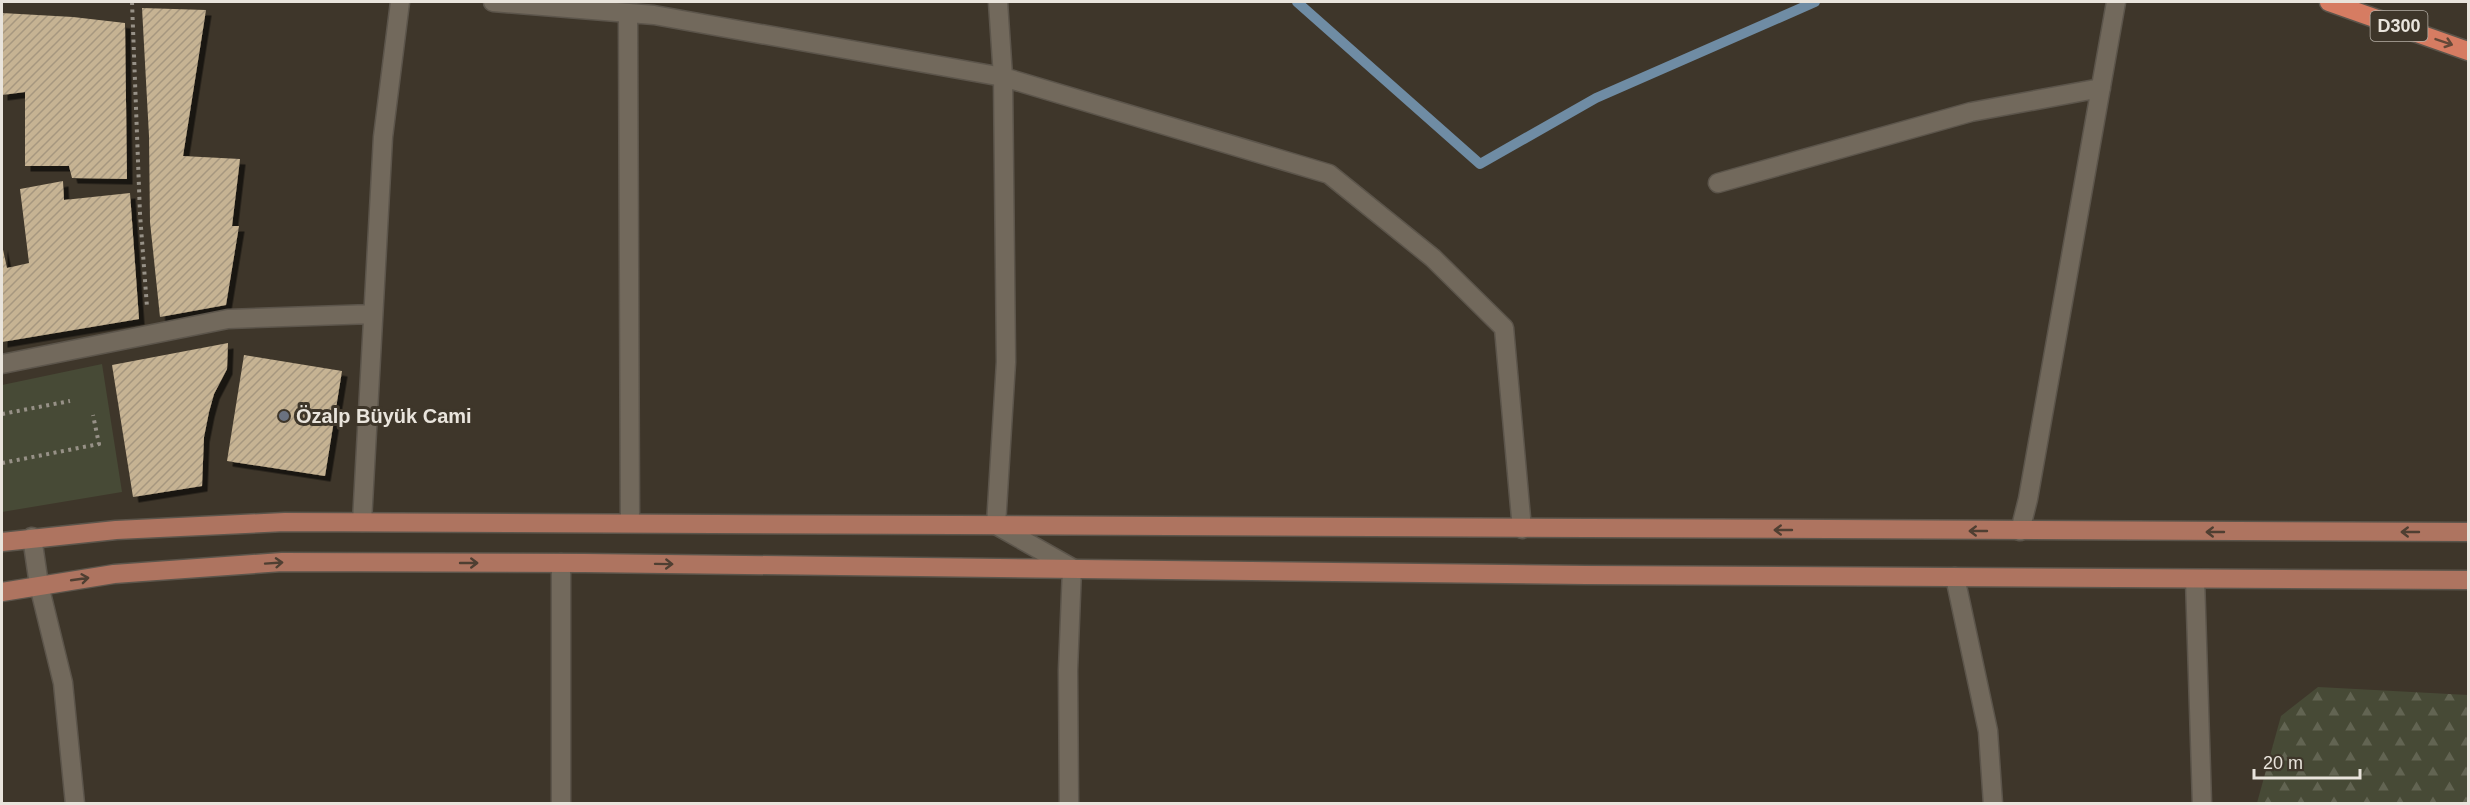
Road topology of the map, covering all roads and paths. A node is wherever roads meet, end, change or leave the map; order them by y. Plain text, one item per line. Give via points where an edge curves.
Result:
1 (132, 2) edge
2 (400, 2) edge
3 (493, 2) edge
4 (998, 2) edge
5 (2116, 2) edge
6 (2329, 2) edge
7 (628, 13) junction
8 (2469, 51) edge
9 (1003, 77) junction
10 (2101, 88) junction
11 (1719, 183) dead end
12 (373, 314) junction
13 (149, 335) junction
14 (2, 364) edge
15 (70, 402) dead end
16 (2, 414) edge
17 (93, 415) dead end
18 (2, 463) edge
19 (362, 522) junction
20 (630, 523) junction
21 (996, 525) junction
22 (1522, 529) junction
23 (2020, 531) junction
24 (2469, 532) edge
25 (32, 537) junction
26 (2, 542) edge
27 (561, 563) junction
28 (1072, 568) junction
29 (1954, 577) junction
30 (2195, 579) junction
31 (2469, 580) edge
32 (39, 585) junction
33 (2, 592) edge
34 (75, 804) edge
35 (561, 804) edge
36 (1069, 804) edge
37 (1993, 804) edge
38 (2202, 804) edge

1 - 13 path
2 - 12 street via 383,137
3 - 7 street
4 - 9 street
5 - 10 street
6 -> 8 highway, D300
7 - 9 street
7 - 20 street
9 - 21 street via 1006,362
9 - 22 street via 1329,174 1433,258 1504,328
10 - 11 street via 1971,112
10 - 23 street
12 - 13 street via 228,319
12 - 19 street
13 - 14 street
15 - 16 path
17 - 18 path via 99,444
19 - 20 main road
19 - 25 main road via 285,522
20 - 21 main road
21 - 22 main road
21 - 28 street
23 -> 22 main road
24 -> 23 main road
25 - 26 main road
25 - 32 street
27 -> 28 main road
32 -> 27 main road via 114,574 282,562
27 - 35 street
28 - 29 main road
28 - 36 street
29 - 30 main road
29 - 37 street via 1988,731
30 - 31 main road
30 - 38 street
32 - 33 main road
32 - 34 street via 63,683

